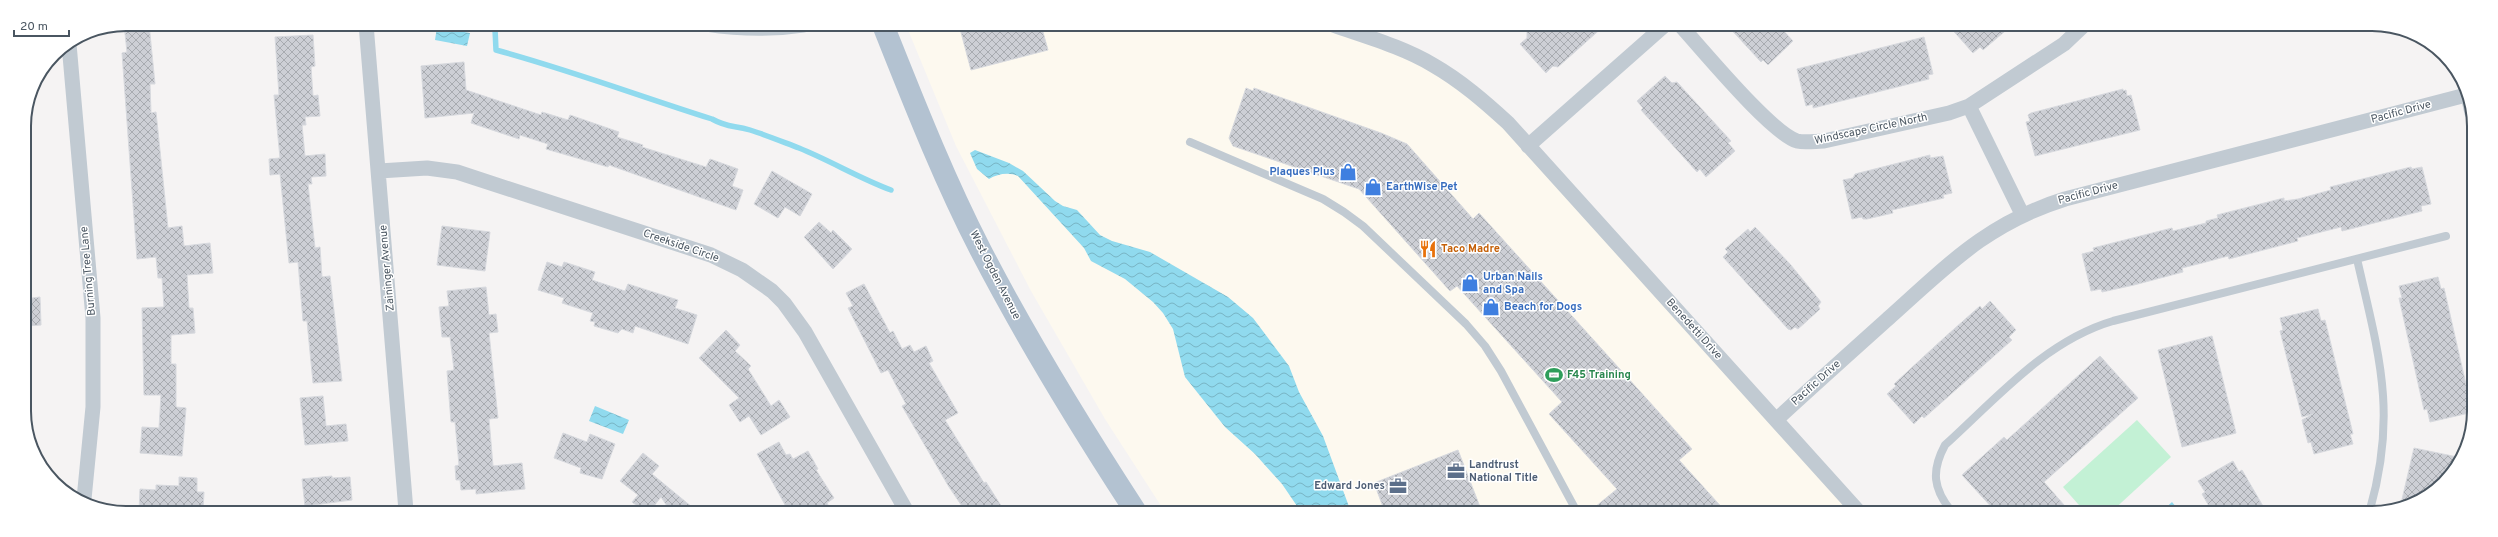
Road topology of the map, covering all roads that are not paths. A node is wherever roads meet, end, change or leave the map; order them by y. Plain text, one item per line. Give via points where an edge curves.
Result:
1 (367, 31) edge
2 (885, 31) edge
3 (1349, 31) edge
4 (1658, 31) edge
5 (1686, 31) edge
6 (2078, 31) edge
7 (70, 50) edge
8 (2462, 96) edge
9 (1969, 106) junction
10 (1190, 142) dead end
11 (1528, 146) junction
12 (379, 171) junction
13 (2022, 214) junction
14 (2446, 236) dead end
15 (2357, 259) junction
16 (1776, 420) junction
17 (84, 496) edge
18 (406, 506) edge
19 (904, 506) edge
20 (1132, 506) edge
21 (1574, 506) edge
22 (1854, 506) edge
23 (1948, 506) edge
24 (2371, 506) edge

1 - 12 street, Zaininger Avenue
2 - 20 main road, West Ogden Avenue via 924,128 979,247 1038,357
3 - 11 street, Benedetti Drive via 1432,64 1480,97
4 - 11 street
5 - 9 street, Windscape Circle North via 1773,125 1798,141 1824,141 1949,113
6 - 9 street, Windscape Circle North via 2064,44
7 - 17 street, Burning Tree Lane via 93,318 93,407
8 - 13 street, Pacific Drive via 2065,199
9 - 13 street
10 - 21 lane via 1323,199 1363,226 1466,324 1485,346
11 - 16 street, Benedetti Drive
12 - 18 street, Zaininger Avenue
12 - 19 street, Creekside Circle via 427,168 457,172 711,255 742,270 776,295 805,332
13 - 16 street, Pacific Drive via 1991,231 1953,260
14 - 15 lane
15 - 23 lane via 2113,321 2078,333 2061,343 2044,355 1945,445 1936,461 1935,478 1940,495
15 - 24 lane via 2376,338 2385,410 2381,465
16 - 22 street, Benedetti Drive

